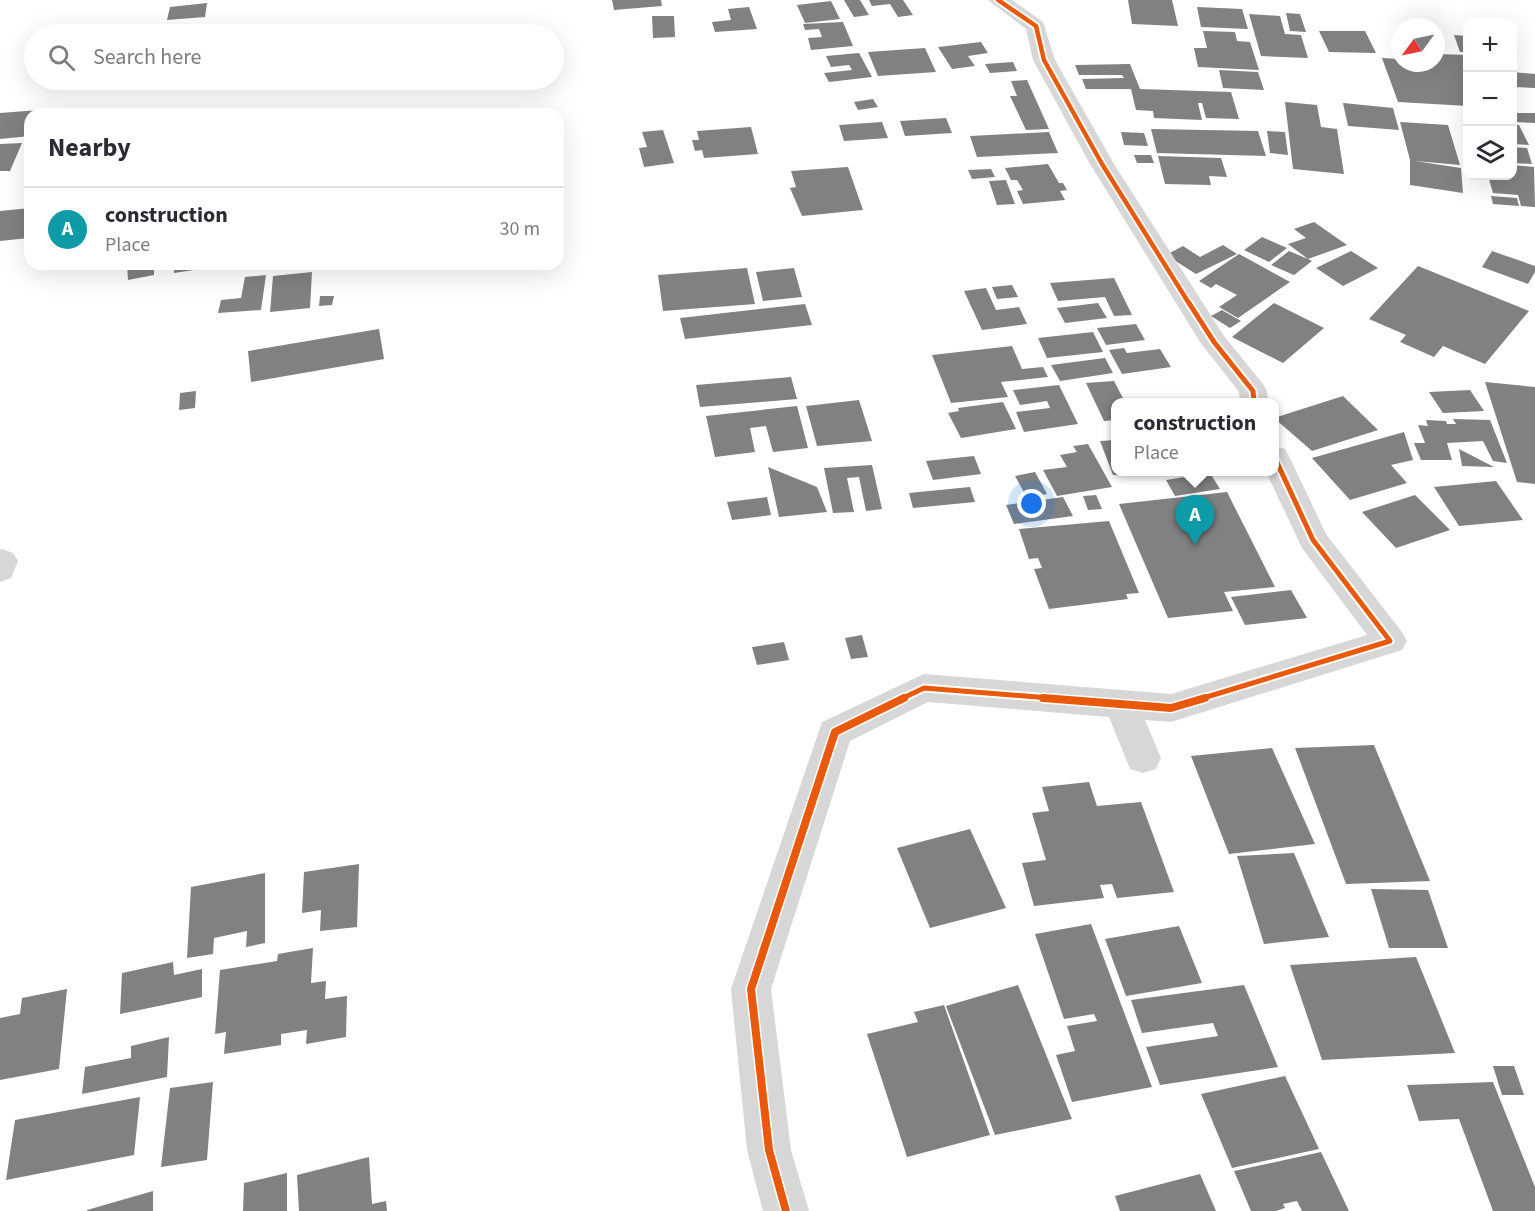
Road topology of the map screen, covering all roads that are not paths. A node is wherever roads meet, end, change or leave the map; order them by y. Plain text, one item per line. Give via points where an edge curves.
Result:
1 (998, 0) edge
2 (1254, 398) edge
3 (1279, 465) edge
4 (1121, 704) junction
5 (1143, 758) dead end
6 (786, 1211) edge

1 - 2 street via 1036,26 1044,60 1102,164 1214,342 1253,391
3 - 4 street via 1313,540 1390,641 1171,708
4 - 5 street
4 - 6 street via 924,688 835,732 751,989 769,1150

